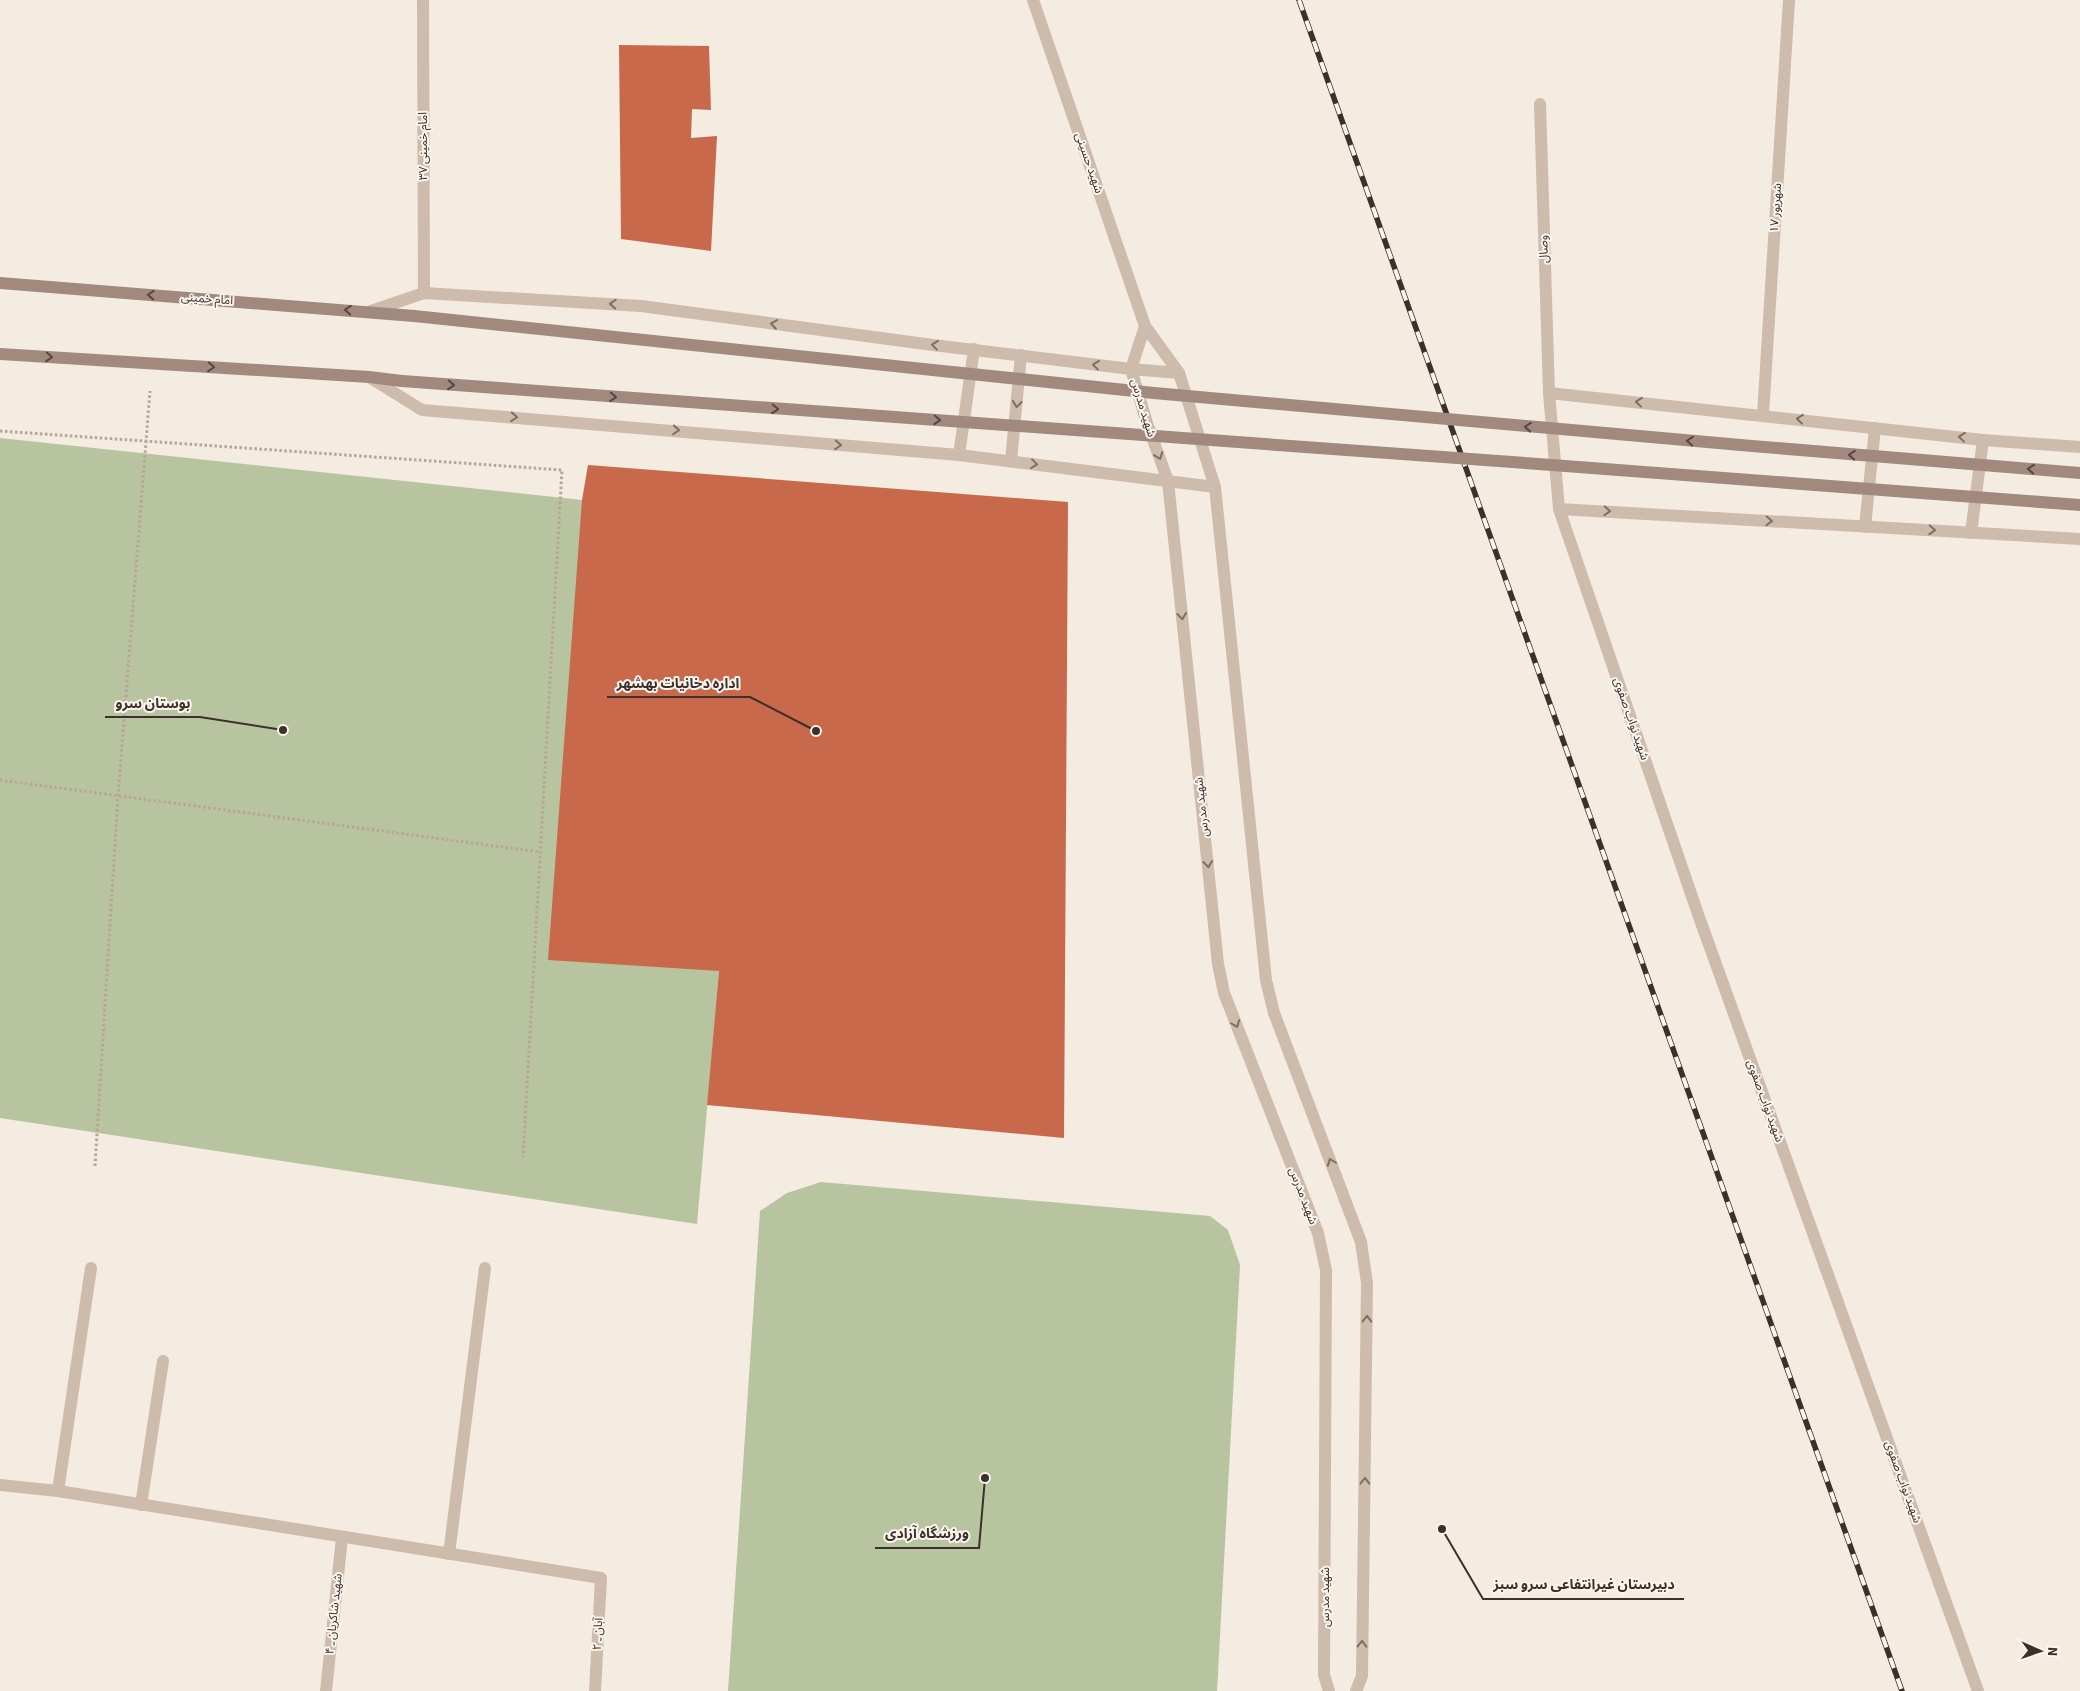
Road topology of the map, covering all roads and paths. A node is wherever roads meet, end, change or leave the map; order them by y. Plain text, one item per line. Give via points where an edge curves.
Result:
1 (423, 0) edge
2 (1033, 0) edge
3 (1789, 0) edge
4 (1540, 104) dead end
5 (0, 283) edge
6 (424, 293) junction
7 (368, 312) junction
8 (1145, 326) junction
9 (974, 349) junction
10 (0, 354) edge
11 (1022, 355) junction
12 (152, 363) junction
13 (1131, 369) junction
14 (1180, 373) junction
15 (370, 377) junction
16 (1549, 393) junction
17 (1763, 415) junction
18 (1875, 428) junction
19 (0, 431) edge
20 (147, 440) junction
21 (1983, 440) junction
22 (2080, 447) edge
23 (959, 455) junction
24 (1011, 461) junction
25 (2080, 473) edge
26 (1168, 481) junction
27 (1216, 487) junction
28 (2080, 506) edge
29 (1559, 509) junction
30 (1865, 527) junction
31 (1971, 533) junction
32 (2080, 539) edge
33 (0, 780) edge
34 (118, 796) junction
35 (540, 852) junction
36 (523, 1157) dead end
37 (95, 1166) dead end
38 (91, 1268) dead end
39 (485, 1268) dead end
40 (163, 1361) dead end
41 (0, 1485) edge
42 (58, 1491) junction
43 (141, 1505) junction
44 (342, 1537) junction
45 (449, 1554) junction
46 (326, 1691) edge
47 (595, 1691) edge
48 (1328, 1691) edge
49 (1356, 1691) edge
50 (1978, 1691) edge

1 - 6 street, امام خمینی ۳۷
2 - 8 street, شهید حسینی
3 - 17 street, ۱۷ شهریور
4 - 16 street, وصال
7 -> 5 main road, امام خمینی
6 - 7 street
9 -> 6 street via 642,306
25 -> 7 main road, امام خمینی, bridge via 1164,394
8 - 13 street, شهید مدرس
8 - 14 street
9 - 11 street
9 - 23 street
10 -> 12 main road
13 -> 11 street
11 -> 24 street
12 -> 15 main road
12 - 20 path
13 - 14 street
13 -> 26 street, شهید مدرس
14 - 27 street
15 -> 23 street via 422,410
15 -> 28 main road, bridge
17 -> 16 street
16 - 29 street, وصال
18 -> 17 street
21 -> 18 street
18 - 30 street
19 - 20 path
20 - 34 path
20 - 35 path via 562,470
21 - 22 street
21 - 31 street
23 - 24 street
24 -> 26 street
26 - 27 street
26 -> 48 street, شهید مدرس via 1218,964 1224,993 1318,1233 1326,1270 1324,1675
49 -> 27 street via 1362,1676 1367,1283 1361,1242 1274,1013 1266,980
29 -> 30 street
29 - 50 street, شهید نواب صفوی via 1699,918
30 -> 31 street
31 - 32 street
33 - 34 path
34 - 35 path
34 - 37 path
35 - 36 path
38 - 42 street
39 - 45 street
40 - 43 street
41 - 42 street
42 - 43 street
43 - 44 street
44 - 45 street
44 - 46 street, شهید شاکریان ـ ۴
45 - 47 street, آبان ـ ۲ via 600,1578

